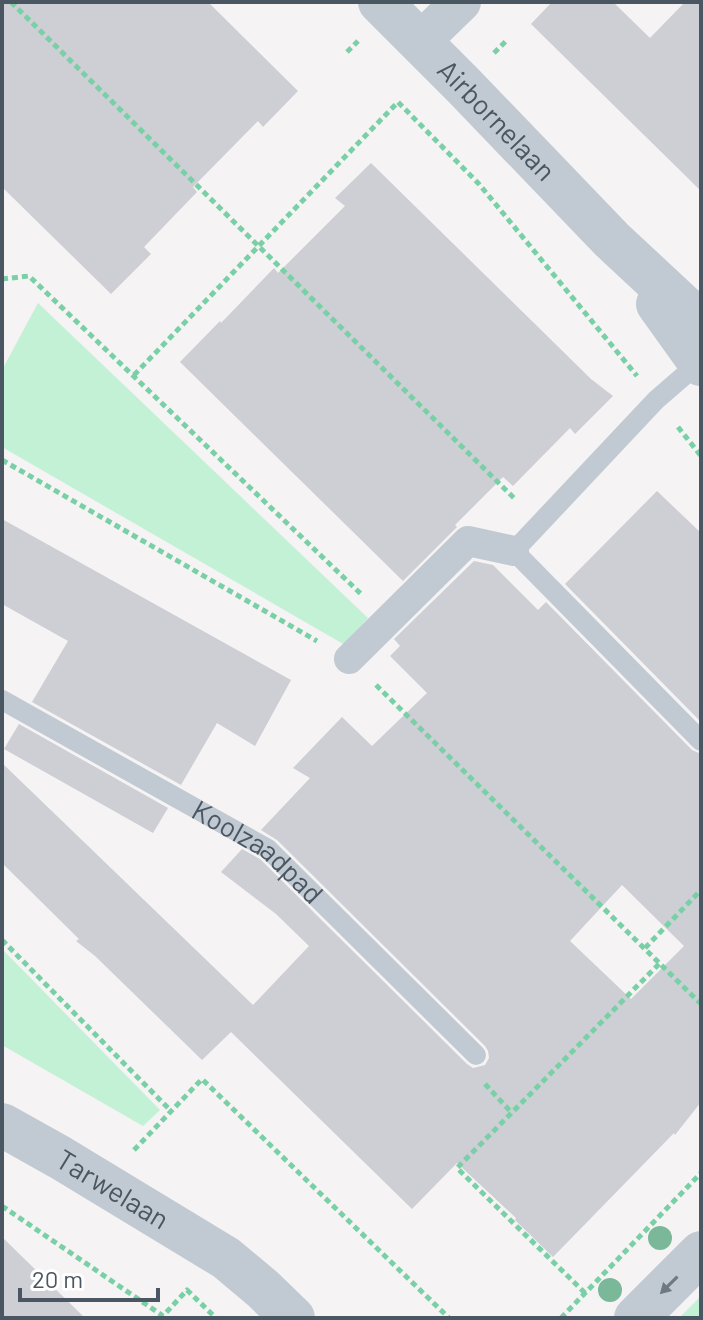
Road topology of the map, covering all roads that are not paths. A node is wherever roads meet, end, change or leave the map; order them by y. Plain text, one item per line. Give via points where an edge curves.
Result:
1 (380, 2) edge
2 (461, 2) edge
3 (420, 42) junction
4 (701, 353) edge
5 (514, 551) junction
6 (349, 659) road end
7 (2, 700) edge
8 (701, 741) edge
9 (476, 1055) dead end
10 (2, 1125) edge
11 (701, 1253) edge
12 (293, 1318) edge
13 (636, 1318) edge

1 - 3 street, Airbornelaan
2 - 3 street
3 - 4 street, Airbornelaan via 612,240
4 - 5 lane
5 - 6 street via 468,541
5 - 8 lane
7 - 9 lane, Koolzaadpad via 268,849
10 - 12 street, Tarwelaan via 226,1258
11 -> 13 street

